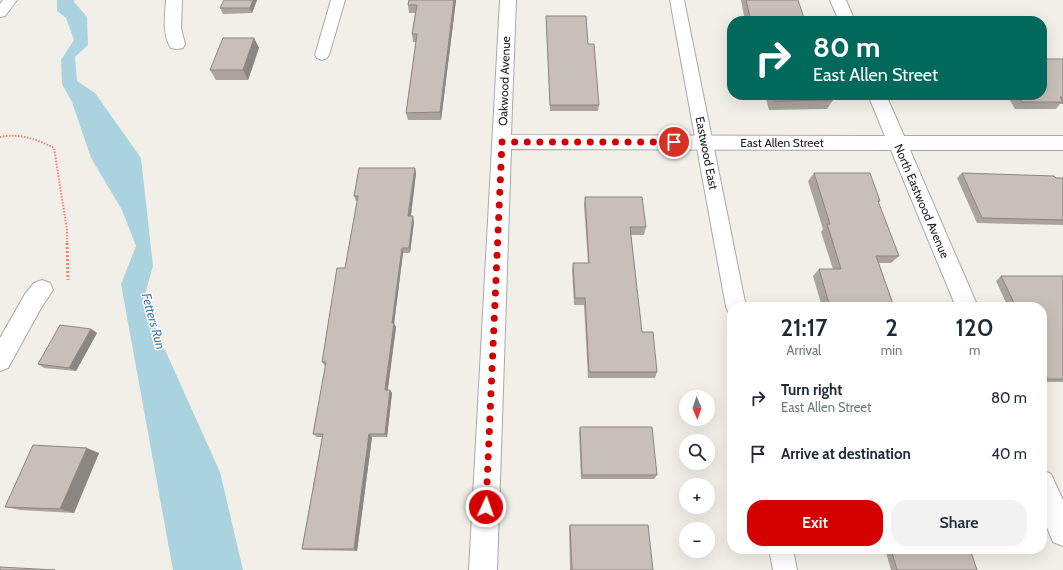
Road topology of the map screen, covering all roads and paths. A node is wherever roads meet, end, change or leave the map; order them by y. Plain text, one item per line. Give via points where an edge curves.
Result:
1 (10, 0) edge
2 (174, 0) edge
3 (338, 0) edge
4 (508, 0) edge
5 (677, 0) edge
6 (838, 0) edge
7 (0, 13) edge
8 (845, 16) edge
9 (177, 44) dead end
10 (322, 55) dead end
11 (879, 100) edge
12 (0, 137) edge
13 (502, 142) junction
14 (705, 142) junction
15 (897, 143) junction
16 (1063, 143) edge
17 (68, 282) dead end
18 (42, 290) dead end
19 (735, 302) edge
20 (965, 302) edge
21 (0, 360) edge
22 (1047, 495) edge
23 (1063, 532) edge
24 (782, 554) edge
25 (483, 570) edge
26 (785, 570) edge

1 - 7 lane
2 - 9 street via 173,28
3 - 10 lane
4 - 13 street, Oakwood Avenue
5 - 14 lane, Eastwood East
6 - 8 street
11 - 15 street, North Eastwood Avenue
12 - 17 path via 20,136 54,148 67,230
13 - 14 street, East Allen Street
13 - 25 street, Oakwood Avenue
14 - 15 street, East Allen Street
14 - 19 lane, Eastwood East
15 - 16 street, East Allen Street
15 - 20 street, North Eastwood Avenue
18 - 21 street
22 - 23 street
24 - 26 lane

